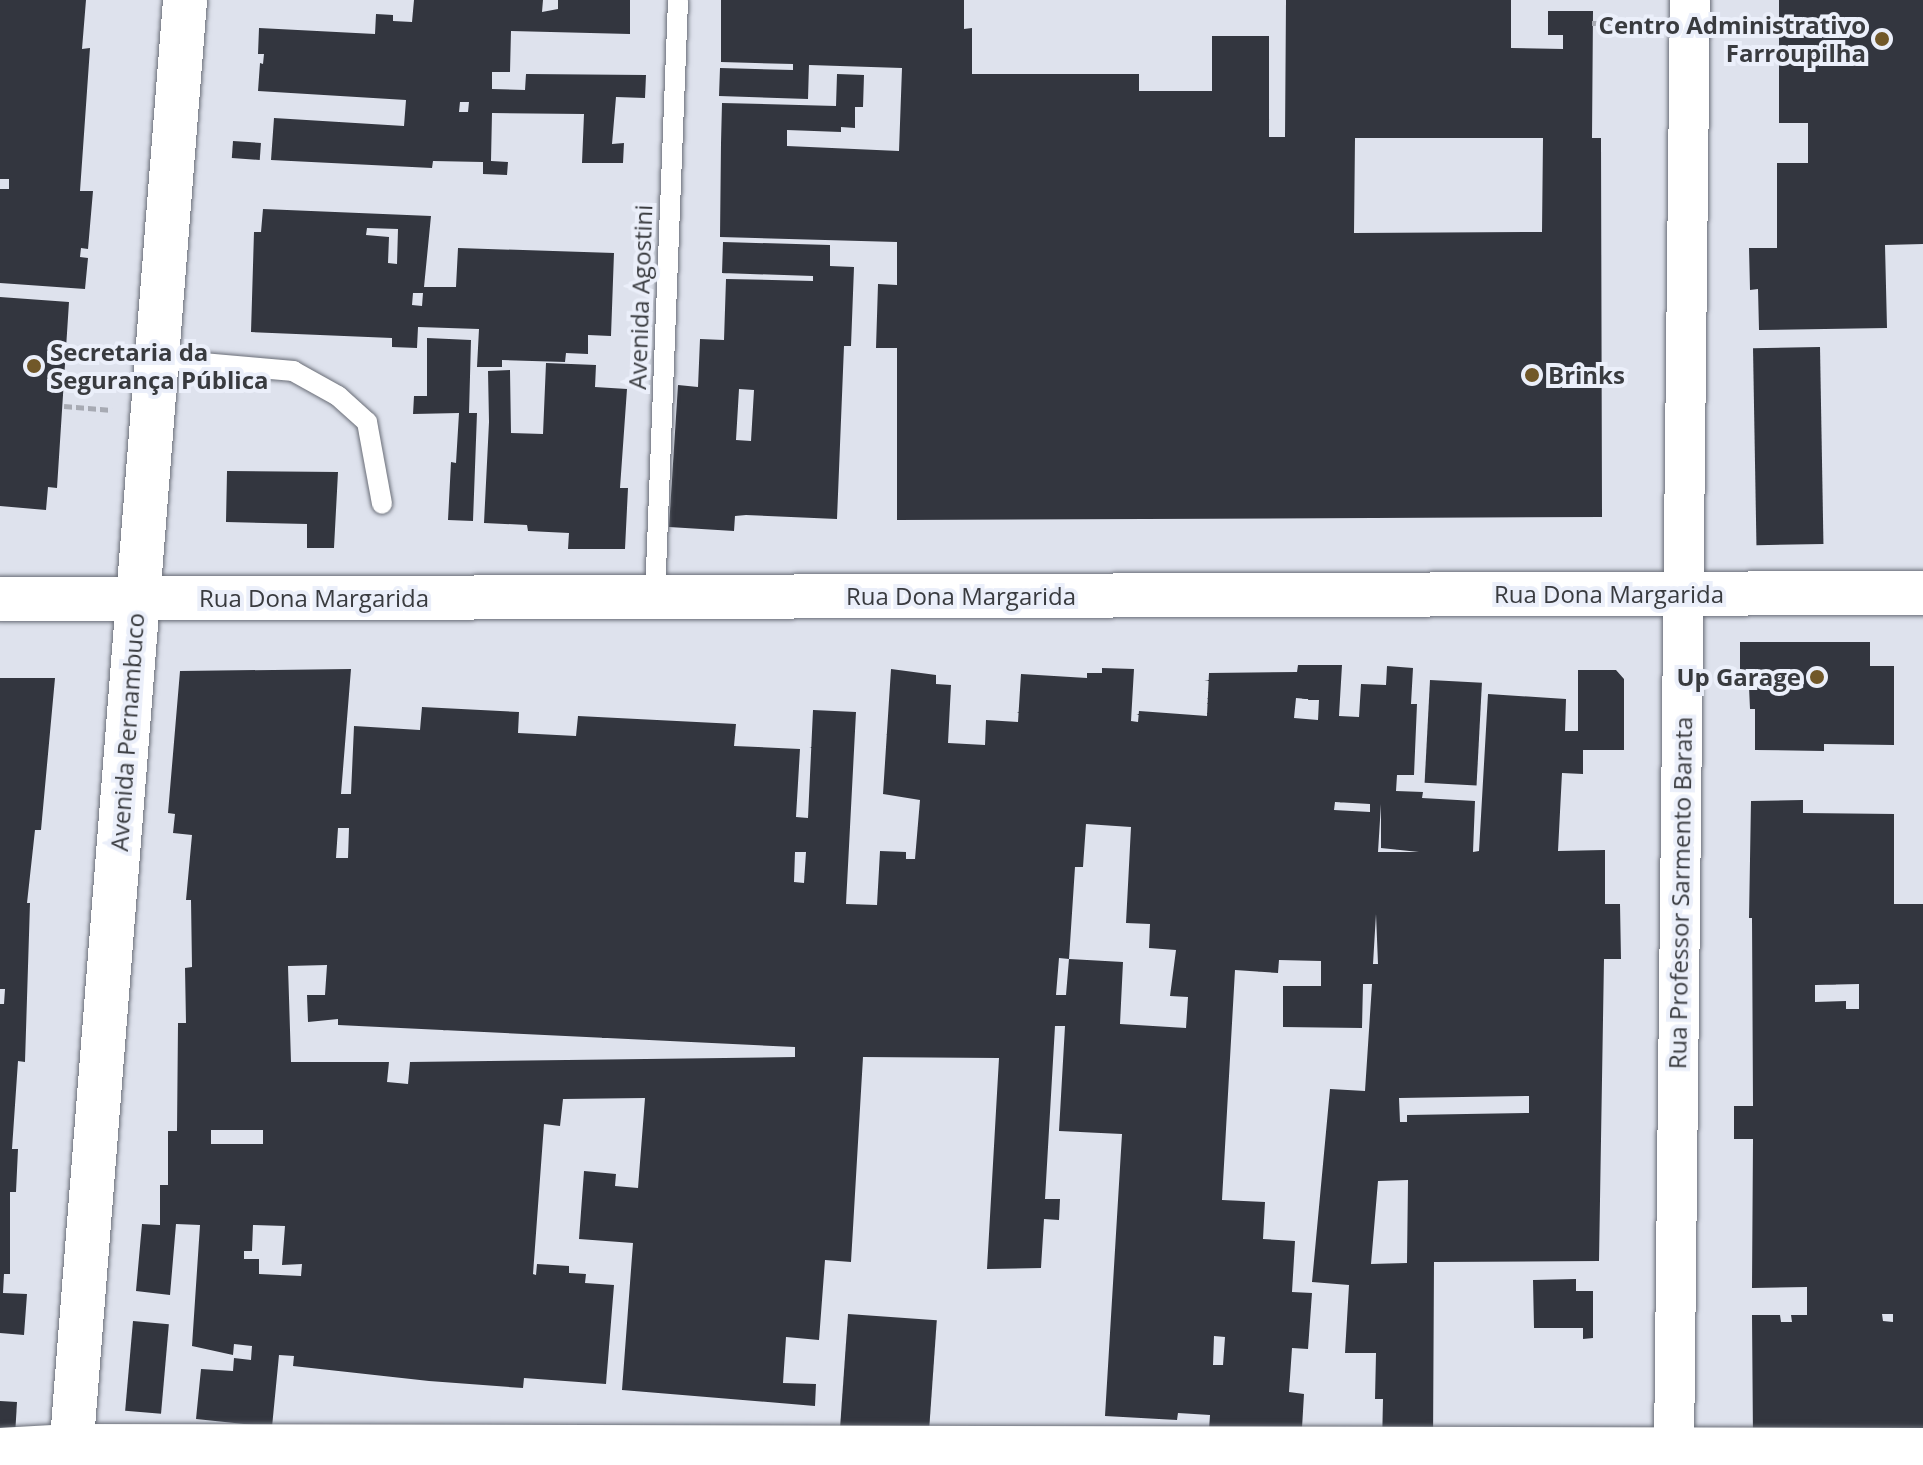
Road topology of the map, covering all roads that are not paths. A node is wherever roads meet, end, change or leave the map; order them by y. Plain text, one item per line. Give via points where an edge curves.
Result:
1 (185, 0) edge
2 (678, 0) edge
3 (1690, 12) edge
4 (157, 359) junction
5 (382, 504) dead end
6 (1923, 593) edge
7 (1683, 594) junction
8 (655, 597) junction
9 (0, 599) edge
10 (138, 599) junction
11 (0, 1450) edge
12 (1923, 1450) edge
13 (71, 1456) edge
14 (1674, 1458) edge
15 (157, 1465) edge

1 - 4 main road, Avenida Pernambuco
2 - 8 lane, Avenida Agostini
3 - 7 street, Rua Professor Sarmento Barata
4 - 5 lane via 293,371 338,396 367,422
4 - 10 main road, Avenida Pernambuco
6 - 7 main road, Rua Dona Margarida
7 - 8 main road, Rua Dona Margarida
7 - 14 street, Rua Professor Sarmento Barata
8 - 10 main road, Rua Dona Margarida
9 - 10 main road, Rua Dona Margarida
10 - 13 main road, Avenida Pernambuco
11 - 13 main road
12 - 14 main road
13 - 14 main road
13 - 15 lane

